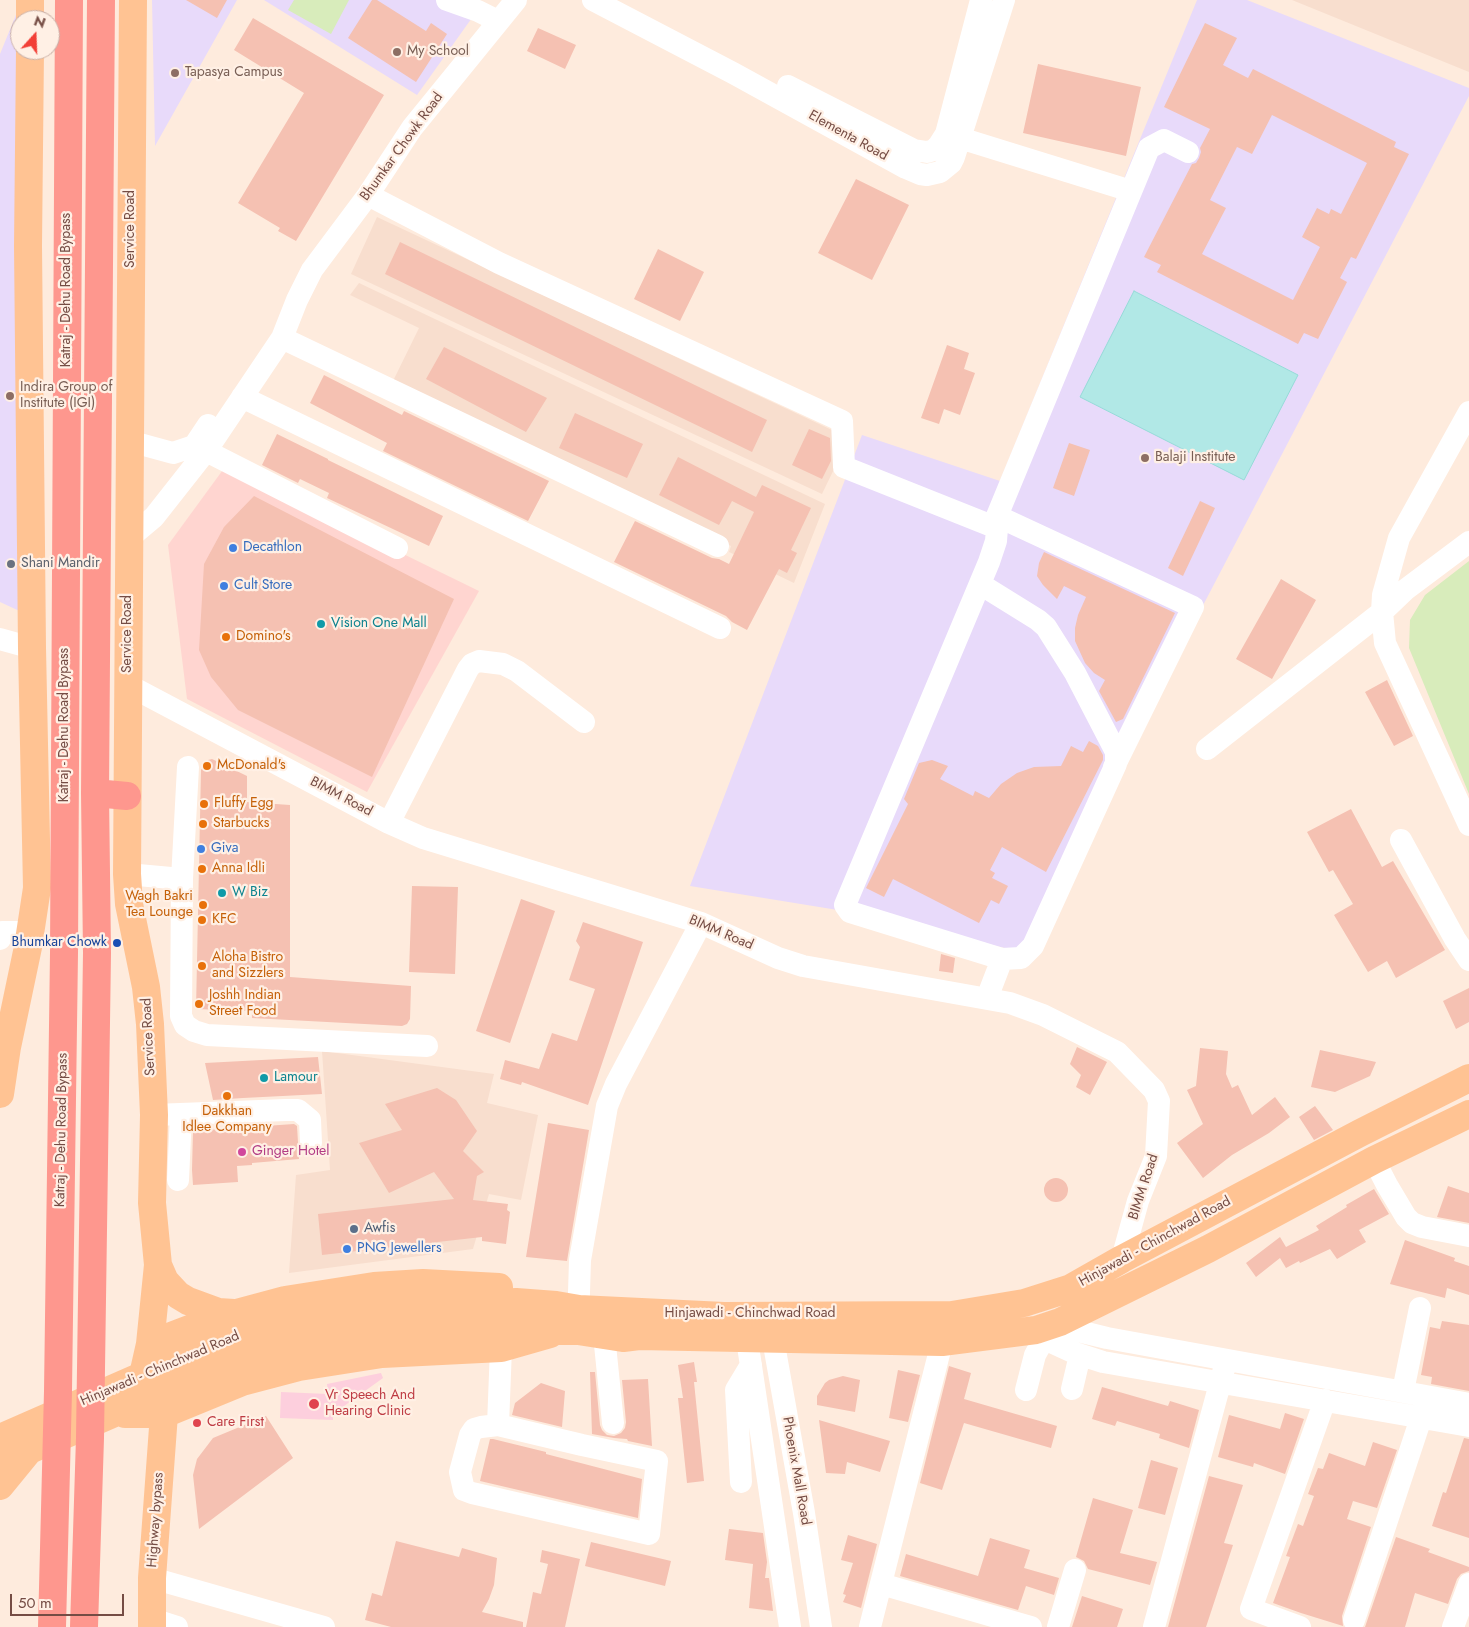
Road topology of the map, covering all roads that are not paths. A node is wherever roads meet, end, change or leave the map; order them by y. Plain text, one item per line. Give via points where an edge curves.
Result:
1 (69, 0) edge
2 (101, 0) edge
3 (133, 0) edge
4 (447, 0) edge
5 (516, 0) edge
6 (593, 0) edge
7 (620, 0) edge
8 (981, 0) edge
9 (1004, 0) edge
10 (640, 17) junction
11 (498, 22) junction
12 (30, 60) edge
13 (953, 136) junction
14 (1188, 152) dead end
15 (1131, 191) junction
16 (368, 195) junction
17 (297, 300) junction
18 (282, 338) junction
19 (242, 397) junction
20 (1469, 412) edge
21 (129, 441) junction
22 (200, 449) junction
23 (997, 522) junction
24 (129, 538) junction
25 (1469, 542) edge
26 (718, 546) dead end
27 (397, 548) dead end
28 (980, 584) junction
29 (1382, 612) junction
30 (720, 628) dead end
31 (0, 639) edge
32 (32, 648) junction
33 (128, 685) junction
34 (584, 722) dead end
35 (1207, 749) dead end
36 (188, 767) dead end
37 (1113, 769) junction
38 (95, 793) junction
39 (127, 796) junction
40 (389, 823) junction
41 (1469, 825) edge
42 (1401, 840) dead end
43 (127, 874) junction
44 (182, 879) junction
45 (701, 923) junction
46 (30, 932) junction
47 (0, 939) edge
48 (1002, 959) junction
49 (1469, 960) edge
50 (987, 998) junction
51 (427, 1046) dead end
52 (1469, 1078) edge
53 (0, 1094) edge
54 (181, 1114) junction
55 (1469, 1114) edge
56 (154, 1115) junction
57 (311, 1144) dead end
58 (1374, 1160) junction
59 (178, 1180) dead end
60 (1469, 1236) edge
61 (1122, 1259) junction
62 (158, 1265) junction
63 (550, 1305) junction
64 (1420, 1308) dead end
65 (234, 1313) junction
66 (580, 1327) junction
67 (761, 1327) junction
68 (1047, 1329) junction
69 (942, 1342) junction
70 (150, 1344) junction
71 (501, 1348) junction
72 (1080, 1355) junction
73 (751, 1365) junction
74 (1224, 1371) junction
75 (143, 1375) junction
76 (1072, 1389) dead end
77 (1026, 1390) dead end
78 (1403, 1391) junction
79 (1429, 1395) junction
80 (1325, 1400) junction
81 (1469, 1404) edge
82 (114, 1414) junction
83 (164, 1414) junction
84 (0, 1416) edge
85 (1422, 1417) junction
86 (613, 1423) dead end
87 (498, 1425) junction
88 (1469, 1426) edge
89 (0, 1438) edge
90 (29, 1438) junction
91 (0, 1464) edge
92 (742, 1482) dead end
93 (0, 1486) edge
94 (1075, 1570) dead end
95 (152, 1578) junction
96 (881, 1584) junction
97 (1469, 1584) edge
98 (965, 1618) edge
99 (1354, 1620) dead end
100 (160, 1624) edge
101 (52, 1627) edge
102 (84, 1627) edge
103 (324, 1627) edge
104 (790, 1627) edge
105 (821, 1627) edge
106 (870, 1627) edge
107 (1031, 1627) edge
108 (1058, 1627) edge
109 (1154, 1627) edge
110 (1300, 1627) edge
111 (1453, 1627) edge

1 - 101 highway, Katraj - Dehu Road Bypass via 64,953
2 - 38 highway
3 - 21 main road, Service Road
4 - 11 street
5 - 11 street, Bhumkar Chowk Road
6 - 10 street, Elementa Road
7 - 10 street, Elementa Road
8 - 13 street, Elementa Road
9 - 13 street, Elementa Road
10 - 13 street, Elementa Road via 920,174 934,175 946,168 954,157
11 - 16 street, Bhumkar Chowk Road via 412,128
12 - 32 main road via 28,246
13 - 15 street
14 - 15 street via 1164,140 1150,148
15 - 23 street
16 - 17 street, Bhumkar Chowk Road via 312,270
16 - 23 street via 499,263 842,421 844,467
17 - 18 street, Bhumkar Chowk Road
17 - 22 street, Bhumkar Chowk Road via 271,329
18 - 19 street, Bhumkar Chowk Road
18 - 26 street
19 - 22 street, Bhumkar Chowk Road
19 - 30 street
20 - 29 street via 1400,538 1383,595
21 - 22 street via 173,453
21 - 24 main road, Service Road
22 - 24 street, Bhumkar Chowk Road via 154,517
22 - 27 street
23 - 28 street via 996,541
23 - 37 street via 1193,607
24 - 33 main road, Service Road
25 - 29 street
28 - 37 street via 1046,627 1075,673 1116,752
28 - 48 street via 845,905 850,912
29 - 35 street
29 - 41 street via 1385,643
31 - 32 street
32 - 46 main road via 36,888
33 - 39 main road, Service Road
33 - 40 street, BIMM Road
34 - 40 street via 517,671 503,664 479,661 472,664
36 - 44 street
37 - 48 street via 1033,946 1021,958
38 - 39 highway
38 - 102 highway via 97,954
39 - 43 main road, Service Road
40 - 45 street, BIMM Road via 423,838
42 - 49 street
43 - 44 street
43 - 56 main road, Service Road via 128,904 146,987
44 - 51 street via 181,1016 194,1031 208,1035
45 - 50 street, BIMM Road via 803,966
45 - 66 street via 607,1106 580,1260
46 - 47 street via 2,932
46 - 53 main road
48 - 50 street
50 - 61 street, BIMM Road via 1043,1015 1117,1052 1154,1090 1159,1101 1156,1156 1138,1201
52 - 61 main road, Hinjawadi - Chinchwad Road
54 - 56 street
54 - 57 street via 298,1110 310,1120
54 - 59 street
55 - 58 main road, Hinjawadi - Chinchwad Road
56 - 62 main road, Service Road via 152,1203
58 - 60 street via 1412,1223 1422,1228
58 - 68 main road, Hinjawadi - Chinchwad Road via 1208,1249
61 - 67 main road, Hinjawadi - Chinchwad Road via 1071,1288 1024,1304 952,1315
62 - 65 main road via 168,1285 178,1295 218,1312
62 - 70 main road
63 - 65 main road via 513,1288 423,1283 374,1286 285,1300
63 - 66 main road
63 - 75 main road, Hinjawadi - Chinchwad Road via 516,1302 405,1307 290,1322 226,1339
64 - 78 street
65 - 70 main road
66 - 67 main road, Hinjawadi - Chinchwad Road via 623,1338
66 - 67 main road, Hinjawadi - Chinchwad Road via 724,1316
66 - 71 main road
66 - 82 main road, Hinjawadi - Chinchwad Road via 425,1328 294,1344 234,1361
66 - 86 street
67 - 69 main road, Hinjawadi - Chinchwad Road
67 - 73 street, Phoenix Mall Road
67 - 105 street, Phoenix Mall Road via 804,1513
68 - 69 main road, Hinjawadi - Chinchwad Road
68 - 72 street via 1051,1342
68 - 74 street via 1074,1330
68 - 77 street via 1034,1355
69 - 96 street
70 - 75 main road
71 - 83 main road via 382,1354 298,1367 242,1382
71 - 87 street
72 - 74 street via 1103,1362
72 - 76 street
73 - 92 street via 736,1390
73 - 104 street, Phoenix Mall Road
74 - 78 street
74 - 80 street
74 - 109 street
75 - 90 main road, Hinjawadi - Chinchwad Road
78 - 79 street
79 - 81 street
79 - 85 street
80 - 85 street
80 - 110 street via 1251,1609
82 - 83 main road
82 - 90 main road, Hinjawadi - Chinchwad Road
83 - 95 main road, Highway bypass
84 - 90 main road
85 - 88 street
85 - 99 street
87 - 87 street via 657,1461 649,1534 464,1490 460,1472 470,1434 474,1429
89 - 90 main road, Hinjawadi - Chinchwad Road
90 - 91 main road, Hinjawadi - Chinchwad Road
90 - 93 main road
94 - 108 street
95 - 100 main road, Highway bypass
95 - 103 street
96 - 98 street
96 - 106 street
97 - 111 street
98 - 107 street

